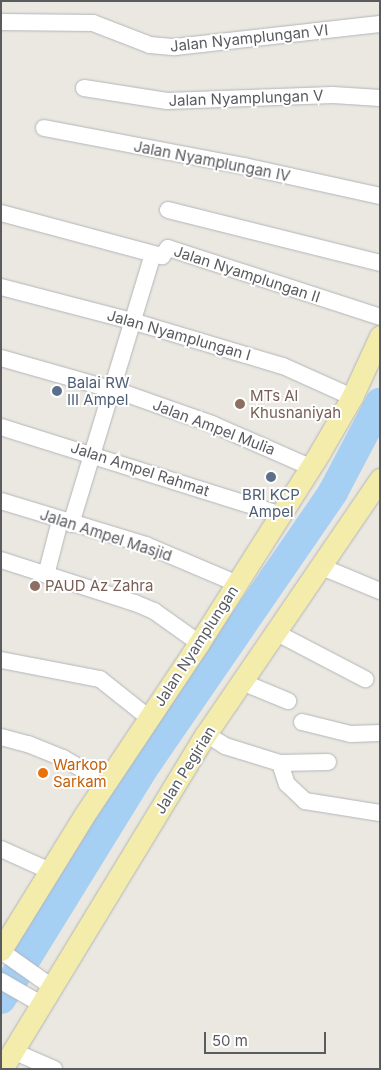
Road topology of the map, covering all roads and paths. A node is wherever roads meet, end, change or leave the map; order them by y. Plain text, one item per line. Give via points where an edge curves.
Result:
1 (1, 22) edge
2 (380, 24) edge
3 (84, 88) dead end
4 (380, 98) edge
5 (44, 128) dead end
6 (380, 196) edge
7 (168, 210) dead end
8 (1, 213) edge
9 (153, 254) junction
10 (380, 263) edge
11 (1, 287) edge
12 (380, 317) edge
13 (135, 322) junction
14 (380, 336) edge
15 (1, 358) edge
16 (112, 389) junction
17 (352, 397) junction
18 (1, 427) edge
19 (95, 455) junction
20 (310, 467) junction
21 (380, 479) edge
22 (1, 501) edge
23 (279, 514) junction
24 (66, 522) junction
25 (1, 560) edge
26 (322, 567) junction
27 (46, 575) junction
28 (238, 584) junction
29 (380, 591) edge
30 (275, 632) junction
31 (199, 643) junction
32 (1, 660) edge
33 (365, 679) dead end
34 (242, 682) junction
35 (288, 701) dead end
36 (149, 718) junction
37 (302, 722) dead end
38 (380, 733) edge
39 (206, 734) junction
40 (1, 737) edge
41 (328, 762) dead end
42 (280, 763) junction
43 (106, 783) junction
44 (380, 814) edge
45 (1, 849) edge
46 (50, 871) junction
47 (5, 946) edge
48 (1, 981) edge
49 (42, 992) junction
50 (8, 1060) edge
51 (54, 1069) edge

1 - 2 street, Jalan Nyamplungan VI via 92,23 150,45 175,47
3 - 4 street, Jalan Nyamplungan V via 167,101 333,95
5 - 6 street, Jalan Nyamplungan IV
7 - 10 street
8 - 9 street, Jalan Nyamplungan II
9 - 12 street, Jalan Nyamplungan II via 162,256 168,248
9 - 13 street
11 - 13 street, Jalan Nyamplungan I
13 - 16 street
13 - 17 street, Jalan Nyamplungan I via 283,366
14 - 17 main road, Jalan Nyamplungan
15 - 16 street, Jalan Ampel Mulia
16 - 19 street
16 - 20 street, Jalan Ampel Mulia via 212,424
17 - 20 main road, Jalan Nyamplungan
18 - 19 street, Jalan Ampel Rahmat
19 - 23 street, Jalan Ampel Rahmat
19 - 24 street
20 - 23 main road, Jalan Nyamplungan
21 - 26 main road, Jalan Pegirian
22 - 24 street, Jalan Ampel Masjid
23 - 28 main road, Jalan Nyamplungan
24 - 27 street
24 - 28 street, Jalan Ampel Masjid via 146,545
25 - 27 street
26 - 29 street
26 - 30 main road, Jalan Pegirian
27 - 31 street via 154,611
28 - 31 main road, Jalan Nyamplungan
30 - 33 street
30 - 34 main road, Jalan Pegirian
31 - 36 main road, Jalan Nyamplungan
32 - 36 street via 100,679
34 - 35 street
34 - 39 main road, Jalan Pegirian
36 - 43 main road, Jalan Nyamplungan
37 - 38 street via 351,734
39 - 42 street via 225,746
39 - 49 main road, Jalan Pegirian
40 - 43 street via 63,758
41 - 42 street
42 - 44 street via 287,784 306,801
43 - 46 main road, Jalan Nyamplungan
45 - 46 street
46 - 47 main road, Jalan Nyamplungan
47 - 49 street
48 - 49 street
49 - 50 main road, Jalan Pegirian
50 - 51 street

